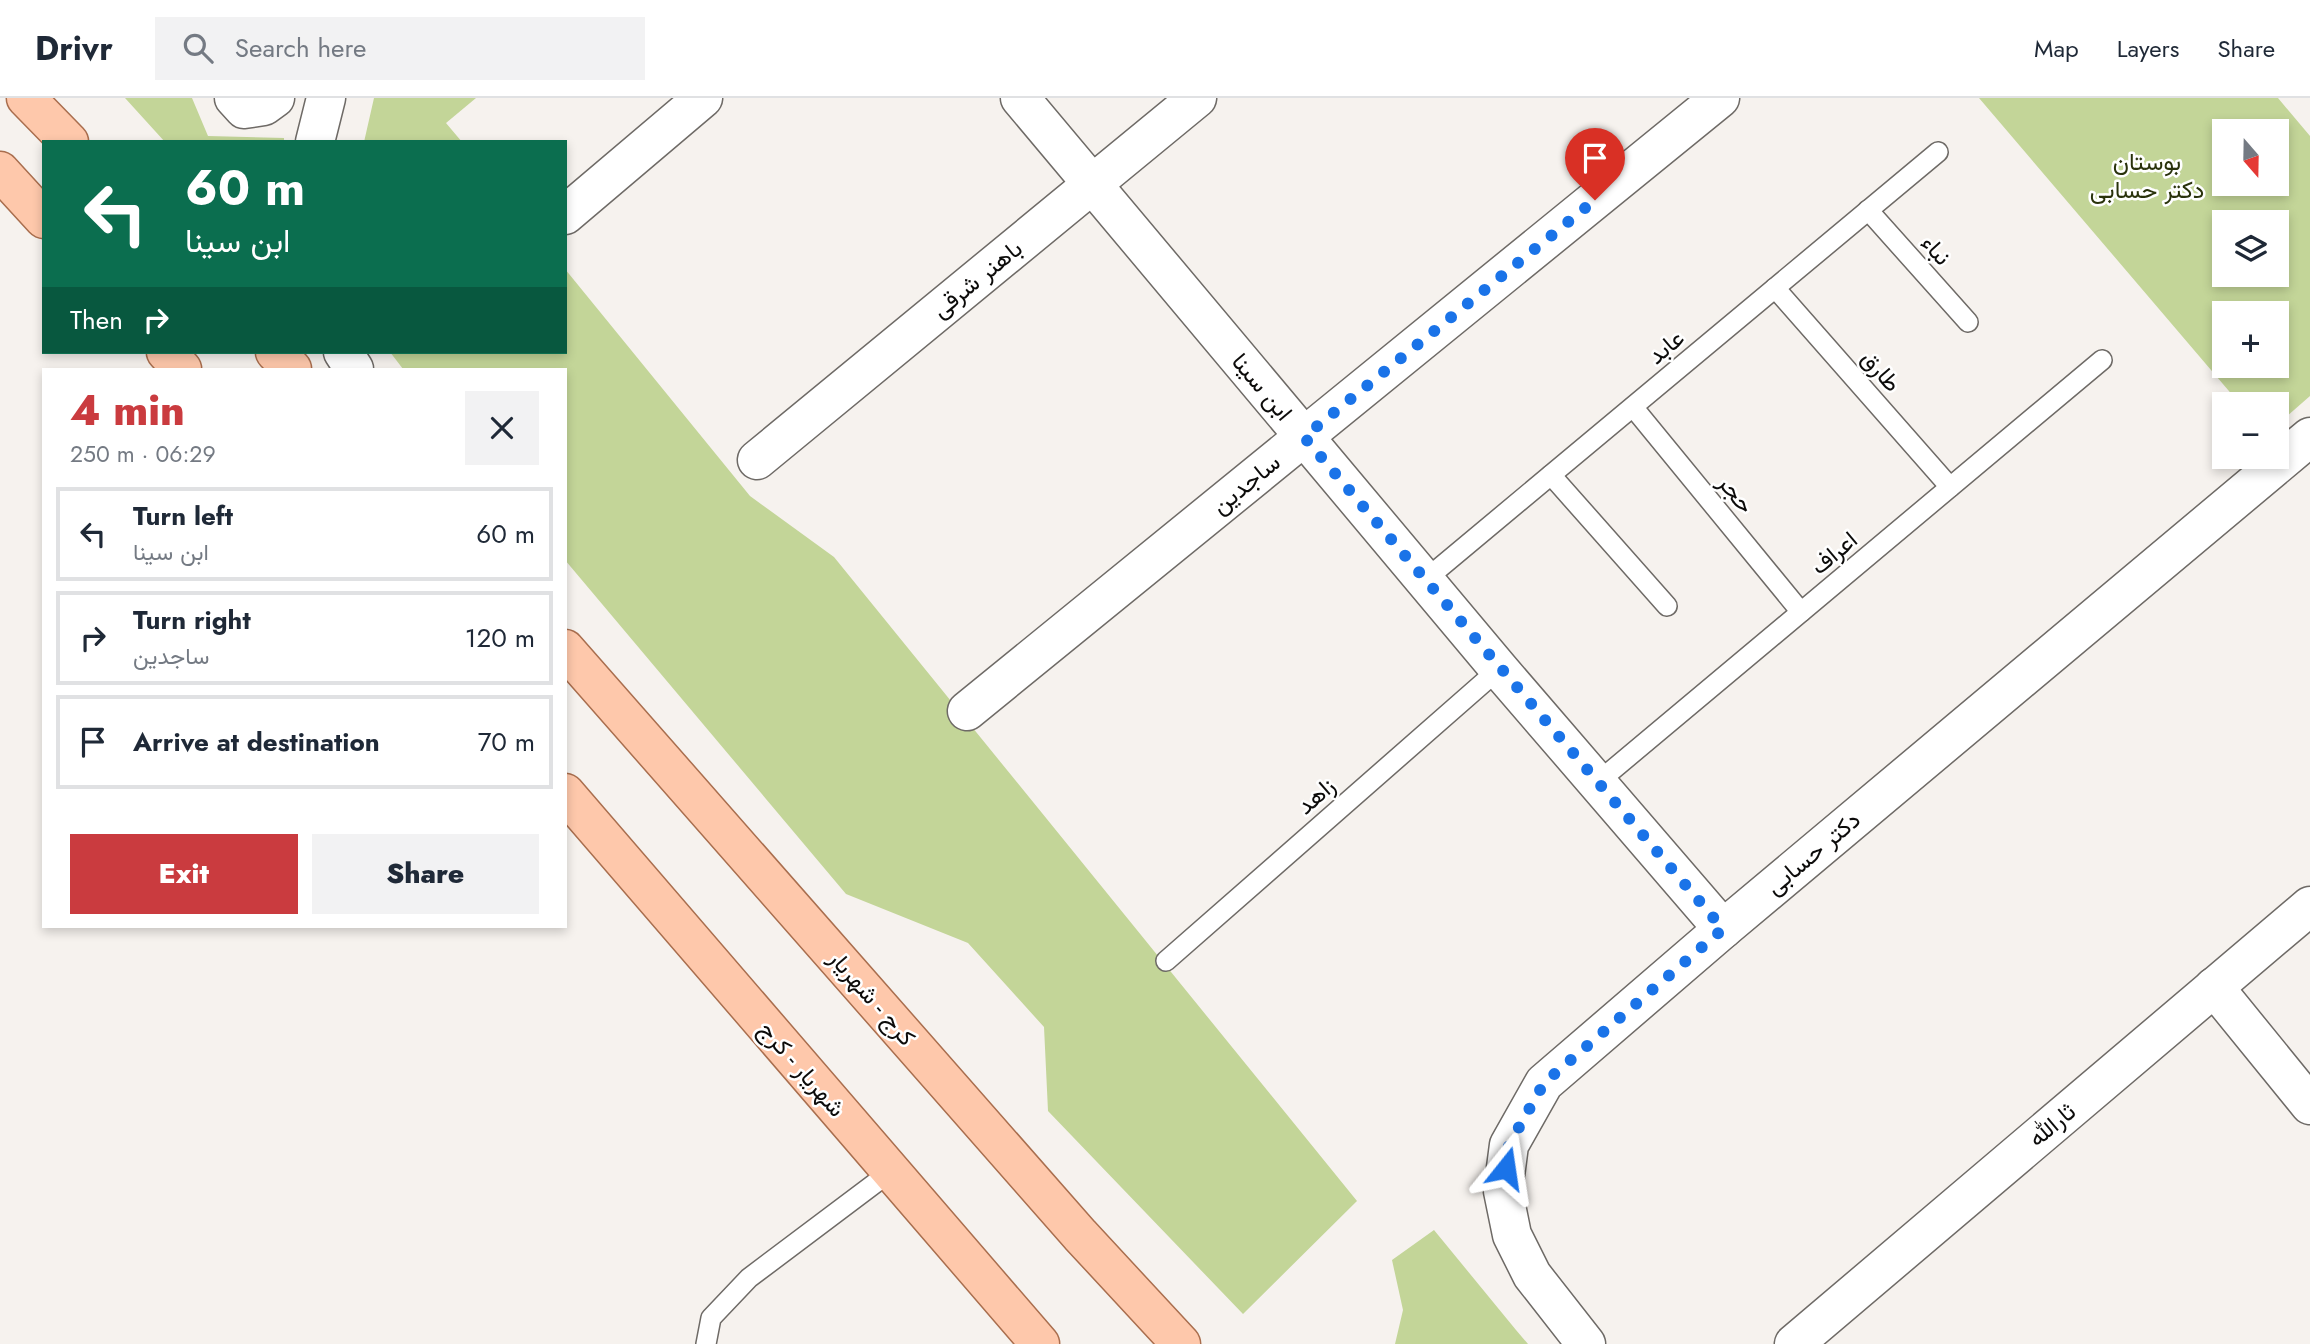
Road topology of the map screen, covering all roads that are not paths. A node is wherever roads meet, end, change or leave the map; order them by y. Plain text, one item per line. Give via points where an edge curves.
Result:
1 (26, 98) edge
2 (234, 98) edge
3 (275, 98) edge
4 (326, 98) edge
5 (703, 98) edge
6 (1020, 98) edge
7 (1197, 98) edge
8 (1720, 98) edge
9 (67, 140) edge
10 (315, 140) edge
11 (1938, 152) dead end
12 (0, 172) edge
13 (1092, 184) junction
14 (1868, 210) junction
15 (567, 213) edge
16 (42, 217) edge
17 (1775, 288) junction
18 (1968, 322) dead end
19 (168, 354) edge
20 (277, 354) edge
21 (2102, 360) dead end
22 (181, 368) edge
23 (291, 368) edge
24 (1633, 407) junction
25 (1304, 437) junction
26 (2310, 437) edge
27 (757, 460) dead end
28 (1551, 475) junction
29 (1950, 487) junction
30 (1425, 580) junction
31 (1667, 606) dead end
32 (1801, 612) junction
33 (567, 651) edge
34 (1499, 668) junction
35 (967, 711) dead end
36 (1598, 782) junction
37 (567, 795) edge
38 (2310, 906) edge
39 (1723, 929) junction
40 (1166, 961) dead end
41 (2214, 987) junction
42 (2310, 1105) edge
43 (890, 1172) junction
44 (706, 1344) edge
45 (1040, 1344) edge
46 (1181, 1344) edge
47 (1586, 1344) edge
48 (1794, 1344) edge

1 - 9 main road
2 - 3 street via 244,109 264,106
4 - 10 street
5 - 15 street
6 - 13 street, ابن سینا
7 - 13 street, باهنر شرقی
8 - 25 street, ساجدین
11 - 14 lane, عابد
12 - 16 main road
13 - 25 street, ابن سینا
13 - 27 street, باهنر شرقی
14 - 17 lane, عابد
14 - 18 lane, نباء
17 - 24 lane, عابد
17 - 29 lane, طارق
19 - 22 main road
20 - 23 main road
21 - 29 lane, اعراف
24 - 28 lane, عابد
24 - 32 lane, حجر
25 - 30 street, ابن سینا
25 - 35 street, ساجدین
26 - 39 street, دکتر حسابی
28 - 30 lane, عابد
28 - 31 lane
29 - 32 lane, اعراف
30 - 34 street, ابن سینا
32 - 36 lane, اعراف
33 - 46 main road, کرج - شهریار
34 - 36 street, ابن سینا
34 - 40 lane, زاهد
36 - 39 street, ابن سینا
37 - 43 main road, شهریار - کرج
38 - 41 street, ثارالله
39 - 47 street, دکتر حسابی via 1544,1083 1509,1145 1503,1191 1513,1235 1532,1275
41 - 42 street
41 - 48 street, ثارالله
43 - 44 lane via 749,1278 711,1318
43 - 45 main road, شهریار - کرج

